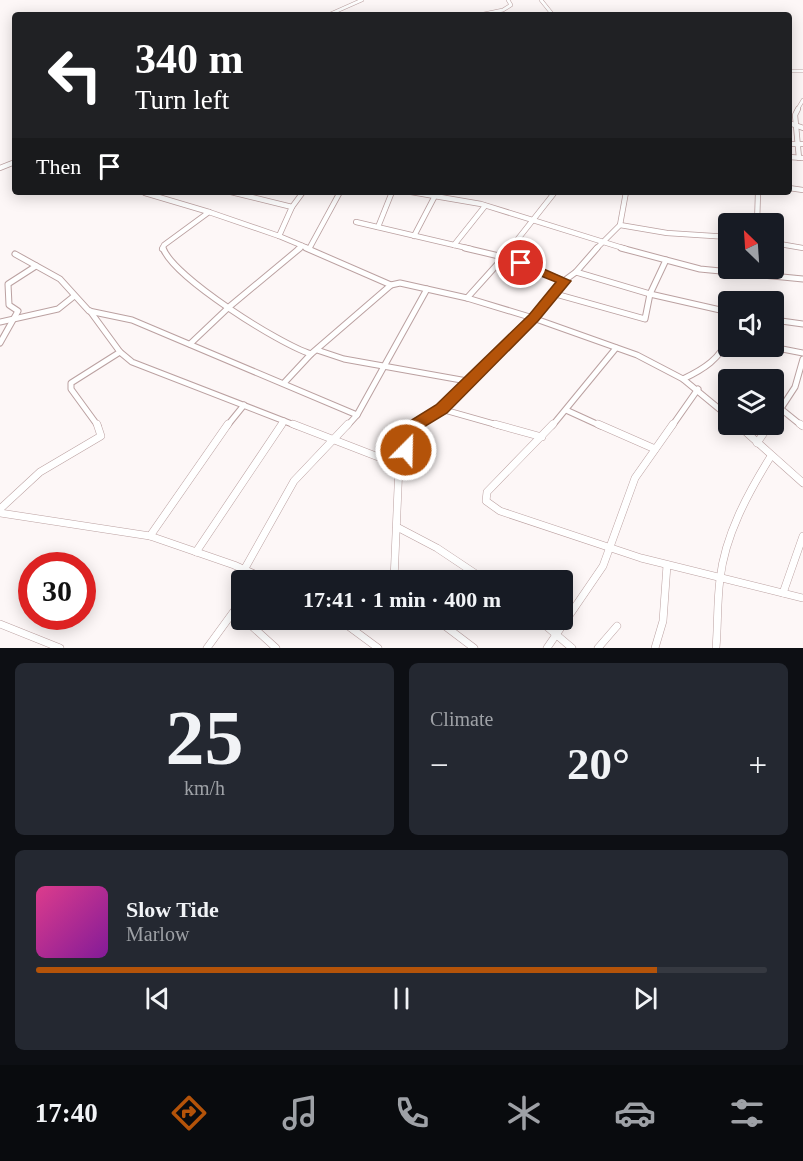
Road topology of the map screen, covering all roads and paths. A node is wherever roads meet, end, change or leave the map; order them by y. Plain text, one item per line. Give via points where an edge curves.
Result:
1 (362, 0) edge
2 (508, 0) edge
3 (541, 0) edge
4 (335, 12) edge
5 (493, 12) edge
6 (551, 12) edge
7 (803, 100) edge
8 (792, 124) edge
9 (803, 128) edge
10 (792, 144) edge
11 (797, 144) junction
12 (803, 144) edge
13 (801, 158) edge
14 (149, 195) edge
15 (243, 195) edge
16 (301, 195) edge
17 (337, 195) edge
18 (391, 195) edge
19 (435, 195) edge
20 (444, 195) edge
21 (553, 195) edge
22 (625, 195) edge
23 (758, 195) edge
24 (485, 206) junction
25 (292, 207) junction
26 (209, 212) junction
27 (758, 213) edge
28 (536, 218) junction
29 (356, 222) dead end
30 (620, 225) junction
31 (378, 227) junction
32 (279, 236) junction
33 (414, 236) junction
34 (718, 236) edge
35 (603, 241) junction
36 (454, 245) junction
37 (784, 245) edge
38 (302, 246) junction
39 (803, 248) edge
40 (309, 249) junction
41 (15, 254) dead end
42 (503, 258) junction
43 (666, 260) junction
44 (36, 266) junction
45 (576, 272) junction
46 (718, 272) edge
47 (784, 278) edge
48 (803, 279) edge
49 (564, 281) junction
50 (391, 285) junction
51 (427, 289) junction
52 (552, 293) junction
53 (650, 294) junction
54 (74, 297) junction
55 (467, 298) junction
56 (229, 307) junction
57 (718, 309) edge
58 (89, 311) junction
59 (17, 317) junction
60 (534, 318) junction
61 (784, 321) edge
62 (0, 322) edge
63 (803, 324) edge
64 (0, 343) edge
65 (190, 344) junction
66 (616, 348) junction
67 (784, 349) edge
68 (120, 352) junction
69 (314, 352) junction
70 (803, 353) edge
71 (719, 357) edge
72 (803, 359) edge
73 (383, 367) junction
74 (683, 379) junction
75 (467, 381) junction
76 (284, 383) junction
77 (698, 389) junction
78 (784, 404) edge
79 (244, 405) junction
80 (718, 407) edge
81 (441, 409) junction
82 (566, 410) junction
83 (784, 411) edge
84 (357, 416) junction
85 (284, 421) junction
86 (803, 426) edge
87 (749, 435) edge
88 (762, 435) edge
89 (542, 437) junction
90 (334, 441) junction
91 (757, 443) junction
92 (655, 449) junction
93 (771, 456) junction
94 (399, 465) junction
95 (803, 483) edge
96 (0, 511) edge
97 (397, 527) junction
98 (150, 536) junction
99 (803, 536) edge
100 (608, 549) junction
101 (196, 552) junction
102 (667, 565) junction
103 (244, 570) joint
104 (392, 570) edge
105 (470, 570) edge
106 (720, 578) junction
107 (783, 593) junction
108 (803, 598) edge
109 (231, 615) edge
110 (0, 624) edge
111 (617, 626) dead end
112 (256, 630) edge
113 (354, 630) edge
114 (450, 630) edge
115 (553, 630) edge
116 (558, 634) junction
117 (60, 648) edge
118 (207, 648) edge
119 (276, 648) edge
120 (378, 648) edge
121 (474, 648) edge
122 (547, 648) edge
123 (572, 648) edge
124 (598, 648) edge
125 (655, 648) edge
126 (716, 648) edge

1 - 4 street
2 - 5 street via 511,4
3 - 6 street
7 - 8 street
8 - 9 street
8 - 11 street
10 - 11 street
11 - 12 street
11 - 13 street
14 - 26 street
15 - 25 street
16 - 25 street
17 - 40 street
18 - 31 street
19 - 33 street
20 - 24 street
21 - 28 street
22 - 30 street
23 - 27 street
24 - 28 street
24 - 36 street
25 - 32 street
26 - 32 street
26 - 56 street via 162,249 181,271
28 - 35 street
28 - 42 street
29 - 31 street
30 - 34 street
30 - 35 street
31 - 33 street
32 - 38 street
33 - 36 street
35 - 43 street
35 - 45 street
36 - 42 street
37 - 39 street
38 - 40 street
38 - 56 street
40 - 50 street
41 - 44 street
42 - 49 street
42 - 55 street
43 - 46 street
43 - 53 street
44 - 54 street via 60,279
44 - 59 street via 8,284 9,305 18,311
45 - 49 street
45 - 53 street
47 - 48 street
49 - 52 street
50 - 51 street via 404,283
50 - 69 street
51 - 55 street
51 - 73 street
52 - 53 street via 642,319 646,318
52 - 60 street
53 - 57 street
54 - 58 street
54 - 59 street via 58,309
55 - 60 street
56 - 65 street
56 - 69 street via 291,349
58 - 65 street via 120,316
58 - 68 street
59 - 62 street
59 - 64 street
60 - 66 street
60 - 75 street
61 - 63 street
65 - 76 street
66 - 74 street
66 - 82 street
67 - 70 street
68 - 79 street via 132,362
68 - 96 street via 71,383 71,389 101,429 101,436 40,472
69 - 73 street
69 - 76 street
71 - 74 street
72 - 78 street via 795,387
73 - 75 street
73 - 84 street
74 - 77 street
75 - 81 street
76 - 84 street
77 - 80 street
77 - 92 street
79 - 85 street
79 - 98 street
81 - 89 street
81 - 94 street via 415,425
82 - 89 street
82 - 92 street
83 - 86 street
84 - 90 street
85 - 90 street
85 - 101 street
87 - 91 street
88 - 91 street
89 - 100 street via 487,492 486,501 500,511
90 - 94 street
90 - 103 street via 294,481
91 - 93 street
92 - 100 street via 635,478
93 - 95 street
93 - 106 street via 756,478 739,518
94 - 97 street
96 - 98 street via 46,522
97 - 104 street
97 - 105 street
98 - 101 street
99 - 107 street
100 - 102 street
100 - 116 street via 603,566
101 - 103 street
102 - 106 street
102 - 125 street via 663,621
106 - 107 street
106 - 126 street
107 - 108 street
109 - 118 street
110 - 117 street
111 - 124 street
112 - 119 street
113 - 120 street
114 - 121 street
115 - 116 street
116 - 122 street
116 - 123 street

